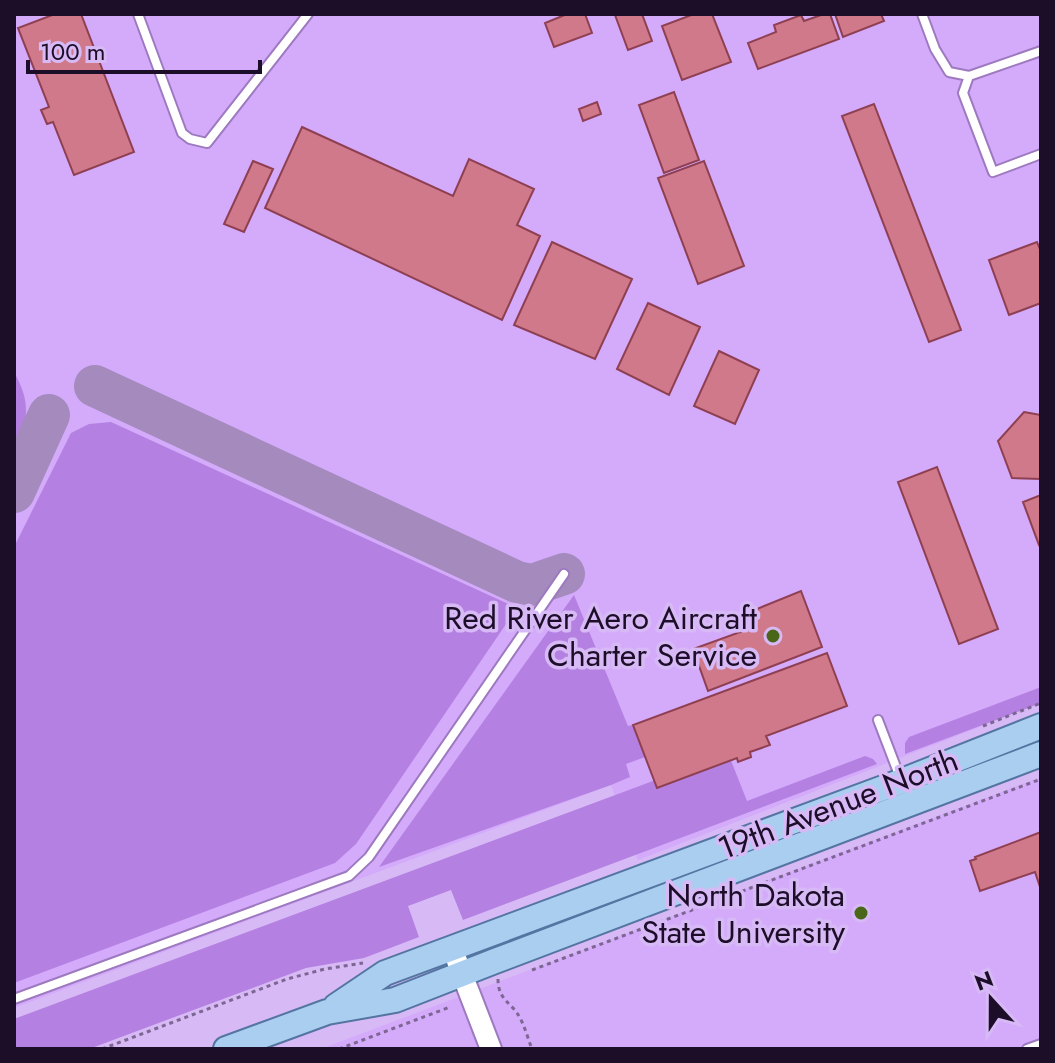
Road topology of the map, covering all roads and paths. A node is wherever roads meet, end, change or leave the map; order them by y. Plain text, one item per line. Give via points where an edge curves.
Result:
1 (138, 14) edge
2 (308, 14) edge
3 (922, 14) edge
4 (1041, 51) edge
5 (969, 76) junction
6 (1041, 154) edge
7 (564, 574) dead end
8 (1041, 703) edge
9 (878, 720) dead end
10 (991, 722) dead end
11 (1041, 726) edge
12 (1041, 754) edge
13 (1041, 779) edge
14 (902, 781) junction
15 (452, 948) junction
16 (528, 971) dead end
17 (462, 973) junction
18 (501, 977) dead end
19 (14, 999) edge
20 (450, 1007) dead end
21 (327, 1012) junction
22 (1041, 1044) edge
23 (226, 1049) edge
24 (339, 1049) edge
25 (491, 1049) edge
26 (532, 1049) edge
27 (1027, 1049) edge

1 - 2 lane via 182,133 207,143
3 - 5 lane via 949,72
4 - 5 lane
5 - 6 lane via 963,93 993,172
7 - 19 lane via 369,857 349,876
8 - 10 path
9 - 14 lane
11 - 14 main road, 19th Avenue North
12 - 17 main road, 19th Avenue North
13 - 16 path
14 - 15 main road, 19th Avenue North
15 - 17 street
15 - 21 main road, 19th Avenue North via 385,973
17 - 21 main road, 19th Avenue North via 395,1000
17 - 25 street
18 - 26 path via 497,980 504,1001 519,1015
20 - 24 path
21 - 23 main road, 19th Avenue North
22 - 27 lane

